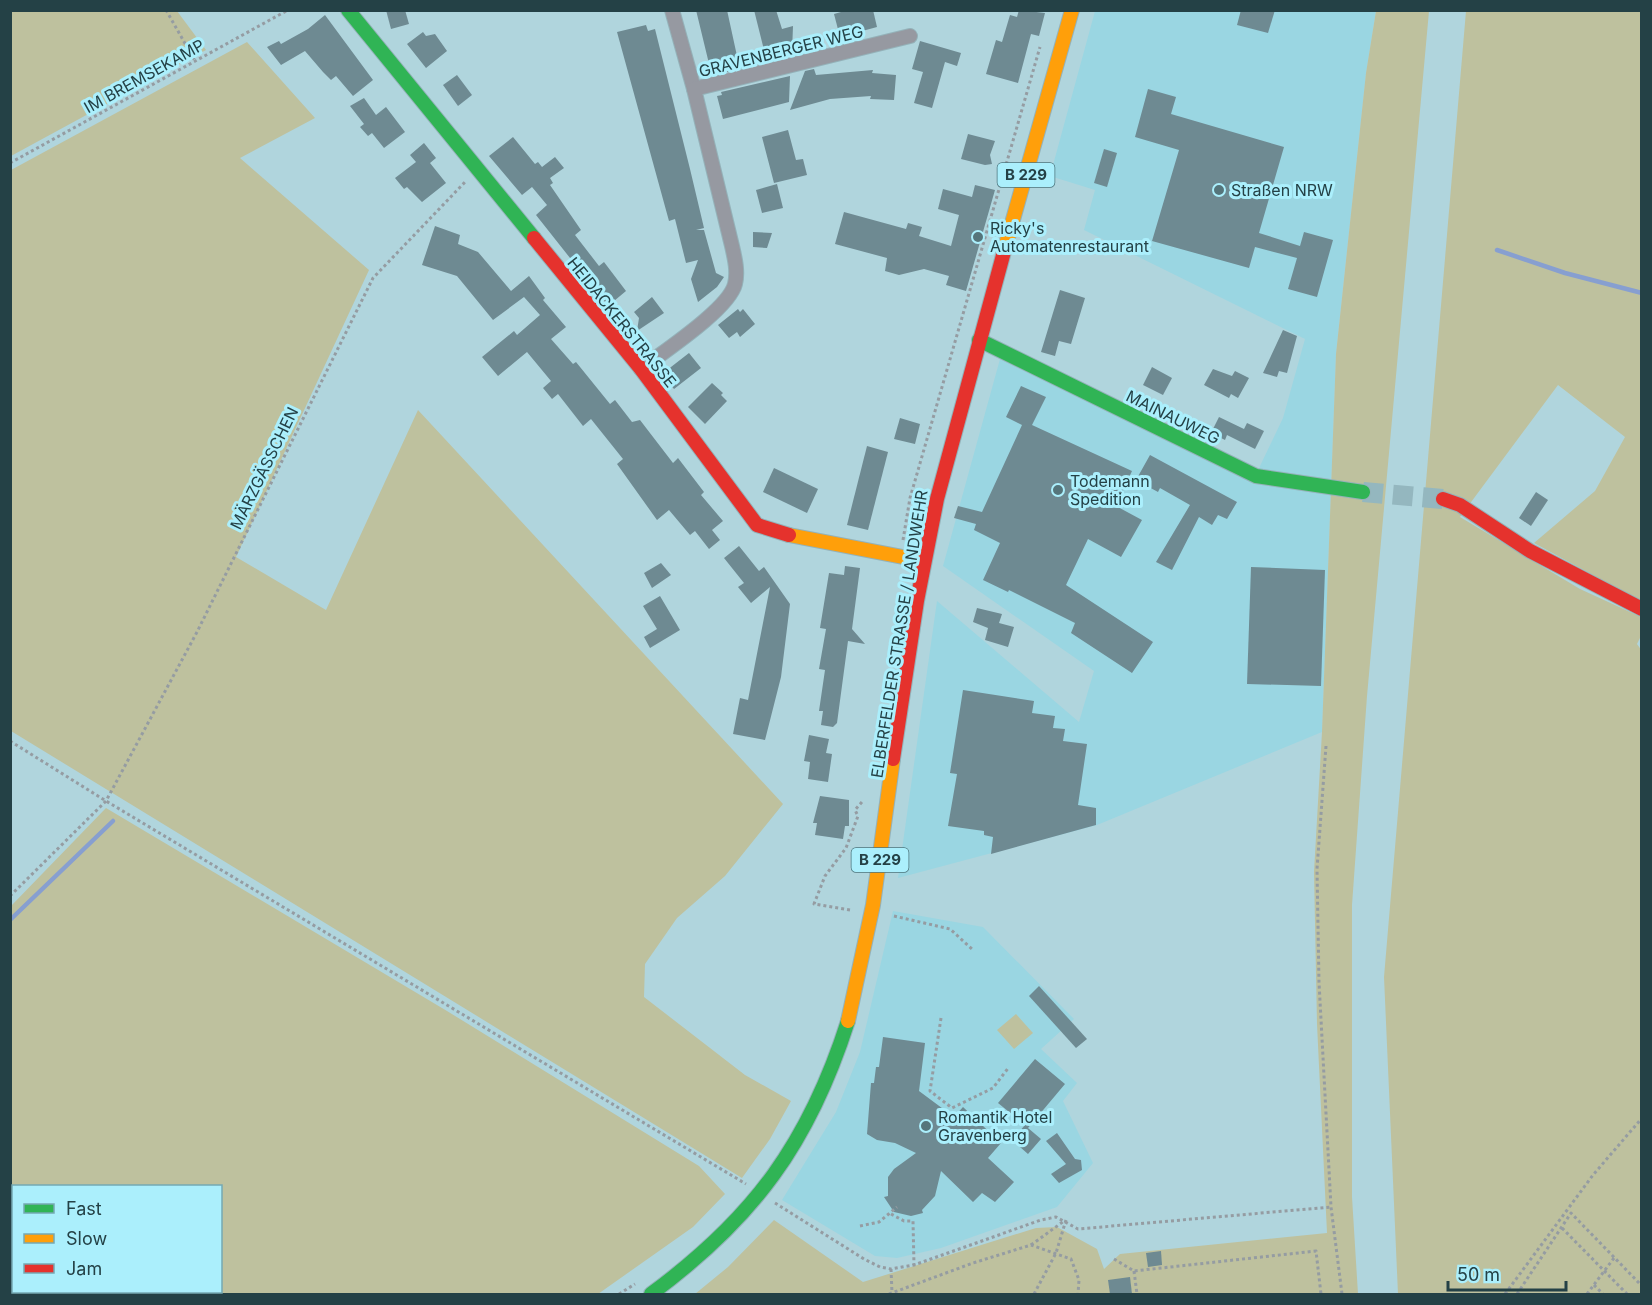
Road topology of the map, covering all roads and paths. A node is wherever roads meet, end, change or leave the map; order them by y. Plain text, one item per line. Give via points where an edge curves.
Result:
1 (166, 10) edge
2 (288, 10) edge
3 (348, 10) edge
4 (672, 10) edge
5 (1072, 10) edge
6 (910, 36) dead end
7 (1042, 41) dead end
8 (195, 61) junction
9 (694, 89) junction
10 (10, 163) edge
11 (477, 169) junction
12 (979, 340) junction
13 (641, 369) junction
14 (1363, 492) tunnel mouth
15 (1443, 499) tunnel mouth
16 (925, 556) junction
17 (903, 557) junction
18 (1641, 609) edge
19 (10, 741) edge
20 (1326, 746) dead end
21 (106, 801) junction
22 (862, 802) dead end
23 (10, 896) edge
24 (856, 906) dead end
25 (850, 910) dead end
26 (854, 915) dead end
27 (894, 916) dead end
28 (972, 949) dead end
29 (941, 1018) dead end
30 (1009, 1067) dead end
31 (1641, 1118) edge
32 (753, 1176) dead end
33 (746, 1184) junction
34 (739, 1193) dead end
35 (760, 1193) junction
36 (897, 1207) dead end
37 (1331, 1208) junction
38 (891, 1214) junction
39 (1066, 1220) junction
40 (860, 1226) dead end
41 (1562, 1228) junction
42 (1031, 1245) junction
43 (1056, 1252) junction
44 (1614, 1258) junction
45 (1114, 1259) dead end
46 (915, 1265) junction
47 (891, 1269) junction
48 (1134, 1271) junction
49 (1604, 1272) junction
50 (636, 1283) dead end
51 (1594, 1285) junction
52 (1641, 1286) edge
53 (619, 1294) edge
54 (651, 1294) edge
55 (891, 1294) edge
56 (1034, 1294) edge
57 (1078, 1294) edge
58 (1137, 1294) edge
59 (1321, 1294) edge
60 (1342, 1294) edge
61 (1505, 1294) edge
62 (1517, 1294) edge
63 (1587, 1294) edge
64 (1603, 1294) edge
65 (1627, 1294) edge

1 - 8 path
2 - 8 path, IM BREMSEKAMP
3 - 11 street, HEIDACKERSTRASSE
4 - 9 street, GRAVENBERGER WEG
5 - 12 street, ELBERFELDER STRASSE / LANDWEHR / B 229
6 - 9 street, GRAVENBERGER WEG
7 - 17 path via 910,498
8 - 10 path, IM BREMSEKAMP
9 - 13 street, GRAVENBERGER WEG via 732,246 735,285 726,300 701,323
11 - 13 street, HEIDACKERSTRASSE
11 - 21 path, MÄRZGÄSSCHEN via 374,278 197,632
12 - 14 street, MAINAUWEG via 1256,476
12 - 16 street, ELBERFELDER STRASSE / LANDWEHR / B 229 via 945,462
13 - 17 street, HEIDACKERSTRASSE via 757,525
15 - 18 street via 1460,505 1573,575
16 - 17 street, HEIDACKERSTRASSE
16 - 35 street, ELBERFELDER STRASSE / LANDWEHR / B 229 via 871,919 847,1024 827,1083 804,1131
19 - 21 path
20 - 37 path via 1317,869
21 - 23 path, MÄRZGÄSSCHEN
21 - 33 path
22 - 25 path via 855,810 858,816 846,849 825,876 814,904
24 - 26 path
27 - 28 path via 950,928
29 - 30 path via 930,1091 952,1108 993,1088
31 - 61 path via 1593,1175
32 - 33 path
33 - 34 path
33 - 35 path
35 - 47 path via 880,1268
35 - 54 street, B 229 via 716,1243
36 - 38 path
37 - 39 path via 1078,1229
37 - 60 path
38 - 40 path via 879,1222
38 - 46 path via 913,1221
39 - 42 path
39 - 43 path
39 - 46 path via 1041,1220
41 - 44 path via 1571,1213
41 - 49 path
41 - 62 path
42 - 43 path
42 - 55 path
43 - 56 path
43 - 57 path via 1071,1259 1079,1280
44 - 49 path
44 - 52 path
45 - 48 path
46 - 47 path
47 - 55 path
48 - 58 path
48 - 59 path via 1316,1251
49 - 51 path
49 - 65 path
50 - 53 path
51 - 63 path
51 - 64 path

